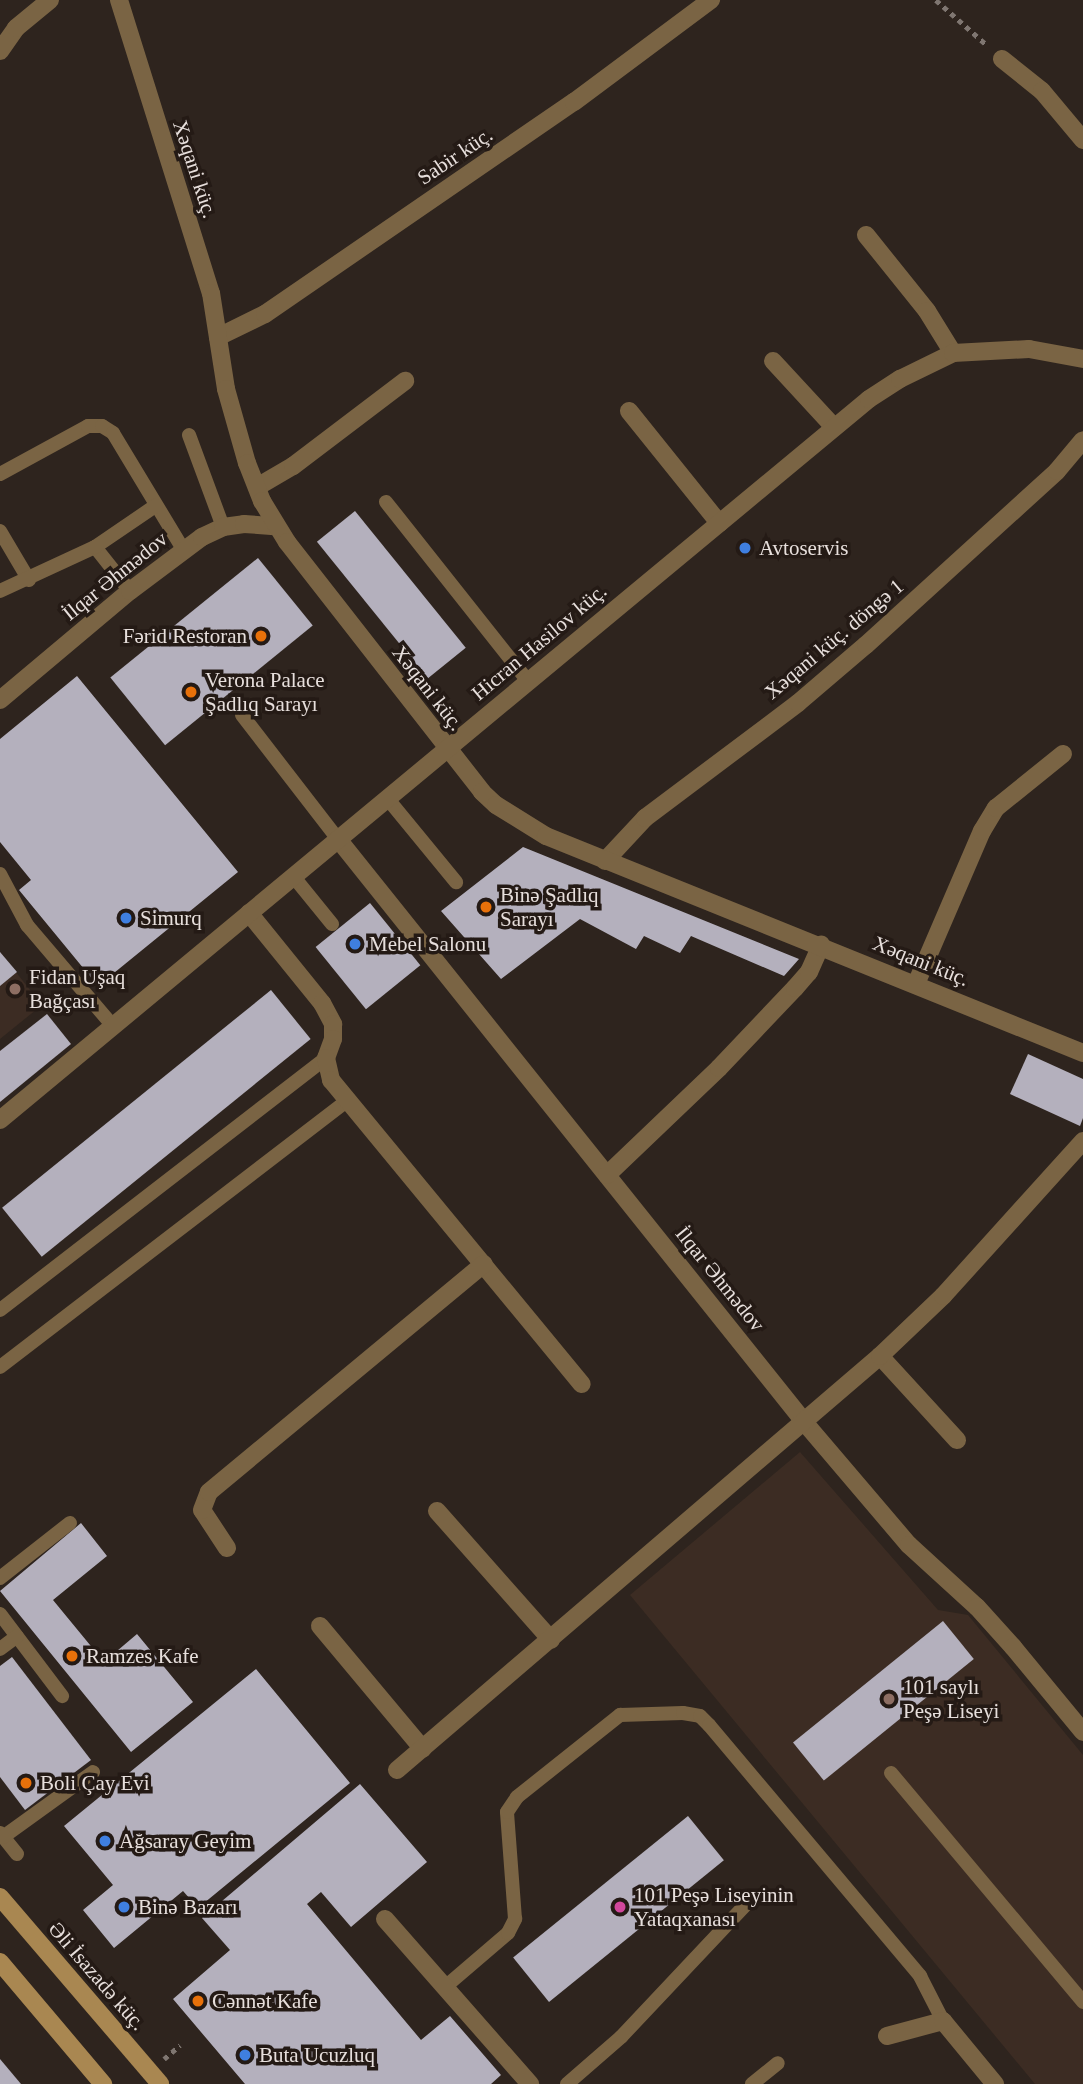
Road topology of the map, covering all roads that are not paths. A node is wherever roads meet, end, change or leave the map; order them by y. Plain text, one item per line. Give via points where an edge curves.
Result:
1 (50, 0) edge
2 (119, 0) edge
3 (711, 0) edge
4 (0, 51) edge
5 (1002, 59) road end
6 (1083, 140) edge
7 (866, 235) dead end
8 (218, 337) junction
9 (953, 353) junction
10 (1083, 359) edge
11 (773, 361) dead end
12 (405, 381) dead end
13 (629, 411) dead end
14 (834, 427) junction
15 (189, 435) dead end
16 (1083, 440) edge
17 (0, 474) edge
18 (257, 487) junction
19 (386, 502) dead end
20 (155, 506) junction
21 (719, 523) junction
22 (275, 526) junction
23 (223, 527) junction
24 (0, 531) edge
25 (95, 547) junction
26 (183, 549) junction
27 (29, 580) junction
28 (0, 591) edge
29 (130, 591) junction
30 (528, 681) junction
31 (0, 700) edge
32 (242, 715) dead end
33 (446, 749) junction
34 (1063, 754) dead end
35 (387, 798) junction
36 (338, 839) junction
37 (605, 861) junction
38 (0, 874) edge
39 (293, 876) junction
40 (456, 882) dead end
41 (249, 913) junction
42 (332, 924) dead end
43 (821, 945) junction
44 (916, 984) junction
45 (113, 1026) junction
46 (1083, 1053) edge
47 (326, 1058) junction
48 (346, 1101) junction
49 (0, 1120) edge
50 (1083, 1141) edge
51 (607, 1175) junction
52 (484, 1264) junction
53 (0, 1310) edge
54 (880, 1356) junction
55 (0, 1367) edge
56 (582, 1384) dead end
57 (805, 1423) junction
58 (957, 1440) dead end
59 (437, 1511) dead end
60 (70, 1523) dead end
61 (227, 1548) dead end
62 (0, 1578) edge
63 (0, 1614) edge
64 (320, 1626) dead end
65 (17, 1636) junction
66 (551, 1640) junction
67 (0, 1649) edge
68 (62, 1696) dead end
69 (1083, 1732) edge
70 (424, 1749) junction
71 (397, 1770) dead end
72 (93, 1772) dead end
73 (891, 1773) dead end
74 (2, 1835) edge
75 (17, 1854) dead end
76 (0, 1897) edge
77 (749, 1901) dead end
78 (385, 1919) dead end
79 (0, 1962) edge
80 (445, 1987) junction
81 (1083, 2002) edge
82 (943, 2021) junction
83 (887, 2036) dead end
84 (778, 2063) dead end
85 (103, 2084) edge
86 (160, 2084) edge
87 (529, 2084) edge
88 (567, 2084) edge
89 (752, 2084) edge
90 (995, 2084) edge

1 - 4 street via 23,20
2 - 8 street, Xəqani küç. via 211,293
3 - 8 street, Sabir küç. via 574,102 276,306
5 - 6 street via 1042,91
7 - 9 street via 927,311
8 - 18 street, Xəqani küç. via 226,389
9 - 10 street, Hicran Hasilov küç. via 1029,349
9 - 14 street, Hicran Hasilov küç. via 900,379
11 - 14 street
12 - 18 street via 293,467
13 - 21 street
14 - 21 street, Hicran Hasilov küç.
15 - 23 lane
16 - 37 street, Xəqani küç. döngə 1 via 1057,471 866,645 798,703 645,818
17 - 20 lane via 88,426 102,426 113,433
18 - 22 street, Xəqani küç.
19 - 30 lane
20 - 25 lane
20 - 26 lane
21 - 30 street, Hicran Hasilov küç.
22 - 23 street, İlqar Əhmədov
22 - 33 street, Xəqani küç.
23 - 26 street, İlqar Əhmədov
24 - 27 lane
25 - 27 lane
25 - 29 lane
26 - 29 street, İlqar Əhmədov
27 - 28 lane
29 - 31 street, İlqar Əhmədov
30 - 33 street, Hicran Hasilov küç.
32 - 36 lane
33 - 35 street, Hicran Hasilov küç.
33 - 37 street, Xəqani küç. via 495,806 547,836
34 - 44 street via 996,808
35 - 36 street, Hicran Hasilov küç.
35 - 40 lane
36 - 39 street, Hicran Hasilov küç.
36 - 51 street, İlqar Əhmədov
37 - 43 street, Xəqani küç.
38 - 45 lane via 27,925
39 - 41 street, Hicran Hasilov küç.
39 - 42 lane
41 - 45 street, Hicran Hasilov küç.
41 - 47 street via 322,1003 333,1024
43 - 44 street, Xəqani küç.
43 - 51 street via 809,972 795,988
44 - 46 street, Xəqani küç.
45 - 49 street, Hicran Hasilov küç.
47 - 48 street via 331,1080
47 - 53 lane
48 - 52 street
48 - 55 lane
50 - 54 street via 943,1296
51 - 57 street, İlqar Əhmədov
52 - 56 street
52 - 61 street via 209,1492 202,1510
54 - 57 street
54 - 58 street
57 - 66 street
57 - 69 street, İlqar Əhmədov via 909,1545 1004,1637
59 - 66 street
60 - 62 lane
63 - 65 lane
64 - 70 street
65 - 67 lane
65 - 68 lane
66 - 70 street
70 - 71 street
72 - 74 lane
73 - 81 lane
74 - 75 lane
76 - 86 main road, Əli İsazadə küç.
77 - 88 lane via 621,2037
78 - 80 street
79 - 85 main road
80 - 82 lane via 508,1933 515,1919 508,1812 517,1797 620,1715 683,1713 700,1716 709,1725 920,1976
80 - 87 street
82 - 83 street
82 - 90 street
84 - 89 lane

